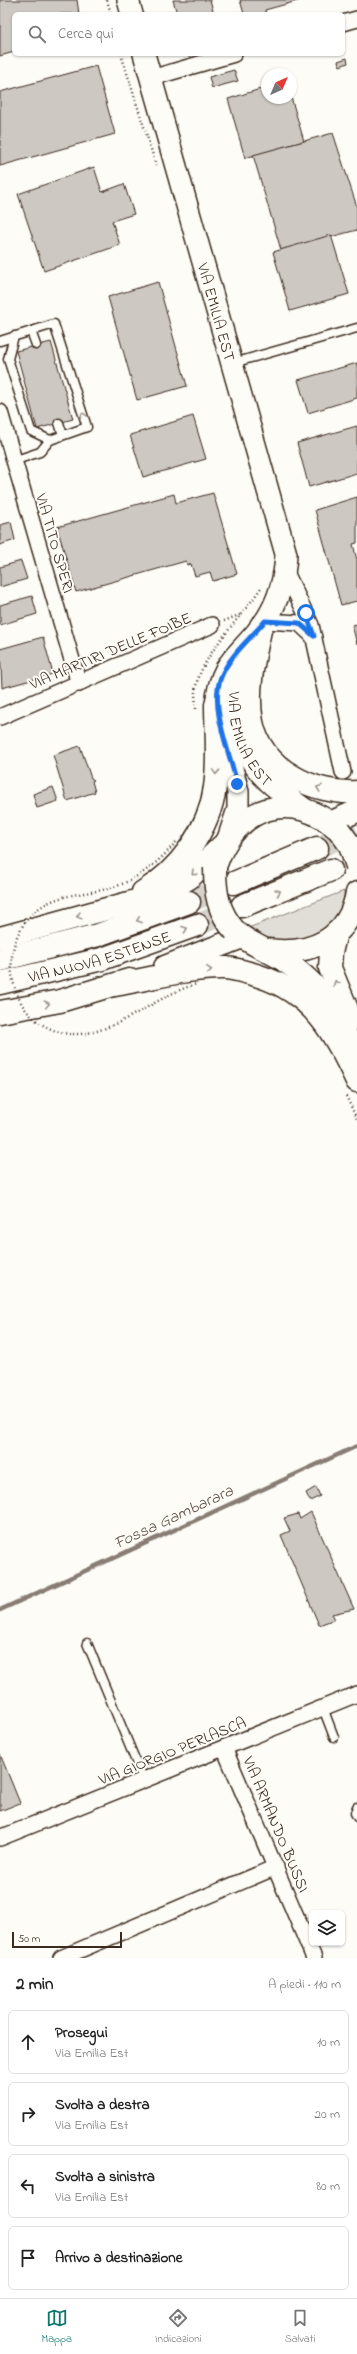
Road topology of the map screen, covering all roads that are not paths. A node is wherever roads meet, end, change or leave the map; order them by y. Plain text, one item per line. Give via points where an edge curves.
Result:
1 (128, 0) edge
2 (131, 12) edge
3 (357, 19) edge
4 (345, 22) edge
5 (145, 56) edge
6 (227, 56) edge
7 (151, 78) junction
8 (357, 328) edge
9 (31, 331) junction
10 (14, 336) junction
11 (0, 341) edge
12 (36, 345) dead end
13 (232, 363) junction
14 (0, 412) edge
15 (60, 423) dead end
16 (63, 435) junction
17 (50, 440) junction
18 (8, 455) edge
19 (285, 570) junction
20 (263, 624) junction
21 (212, 625) dead end
22 (314, 636) junction
23 (79, 684) junction
24 (206, 708) junction
25 (0, 717) edge
26 (343, 772) dead end
27 (357, 792) edge
28 (307, 811) junction
29 (357, 811) edge
30 (335, 826) junction
31 (226, 841) junction
32 (317, 848) tunnel mouth
33 (357, 866) edge
34 (331, 870) dead end
35 (234, 883) tunnel mouth
36 (356, 899) edge
37 (189, 902) tunnel mouth
38 (117, 906) junction
39 (242, 906) tunnel mouth
40 (197, 925) tunnel mouth
41 (336, 933) junction
42 (238, 934) junction
43 (0, 938) edge
44 (267, 950) junction
45 (0, 960) edge
46 (0, 983) edge
47 (115, 985) junction
48 (3, 1012) edge
49 (357, 1032) edge
50 (357, 1060) edge
51 (351, 1086) edge
52 (87, 1643) dead end
53 (357, 1694) edge
54 (323, 1708) junction
55 (334, 1737) dead end
56 (224, 1748) junction
57 (144, 1780) junction
58 (357, 1807) edge
59 (357, 1817) edge
60 (0, 1838) edge
61 (276, 1867) junction
62 (61, 1958) edge
63 (314, 1958) edge

1 - 2 main road
3 - 4 street
5 - 7 main road, VIA EMILIA EST
6 - 7 street
7 - 13 main road, VIA EMILIA EST
8 - 13 lane
9 - 10 lane
9 - 12 lane
16 -> 9 lane via 87,427 54,324
10 - 11 lane
10 - 17 lane via 8,359 31,431
13 - 19 main road, VIA EMILIA EST via 284,541
14 - 18 street, VIA TITO SPERI
15 - 16 lane
16 - 17 lane
17 - 18 lane via 40,452
18 - 23 street, VIA TITO SPERI
19 - 20 main road, VIA EMILIA EST via 277,598
19 - 22 street, VIA EMILIA EST
20 - 22 street via 299,623
20 - 24 main road, VIA EMILIA EST via 227,666
27 -> 20 main road via 321,790 300,781 283,770 264,750 252,724 249,692
20 - 28 main road, VIA EMILIA EST via 236,688 235,707 239,730 245,749 256,767 269,782
21 - 23 street, VIA MARTIRI DELLE FOIBE
22 - 26 street, VIA EMILIA EST
23 - 25 street, VIA MARTIRI DELLE FOIBE
24 - 31 main road, VIA EMILIA EST via 238,792 238,809
24 -> 38 main road via 215,790 198,835 187,854 165,876 150,888
28 - 30 main road, VIA EMILIA EST
28 - 31 main road, VIA EMILIA EST via 282,808 260,812 246,819
29 - 30 main road
30 - 33 main road, VIA EMILIA EST, bridge via 350,845
31 -> 38 main road via 178,886 150,898
31 - 42 main road, bridge via 215,868 215,893 221,910
32 - 35 main road
39 -> 34 main road
36 - 41 main road via 346,922
37 -> 45 main road, VIA NUOVA ESTENSE via 98,935
38 -> 43 main road
46 -> 40 main road, VIA NUOVA ESTENSE via 102,959
41 - 44 main road via 317,946 302,951 285,953
49 -> 41 main road via 330,968
42 - 44 main road
42 - 47 main road
44 - 50 main road via 301,973 323,994 337,1015
48 -> 47 main road via 60,1001
47 -> 51 main road via 206,969 228,968 268,979 294,992 328,1025 342,1048
52 - 57 lane
53 - 54 street, VIA GIORGIO PERLASCA
54 - 55 lane
54 - 56 street, VIA GIORGIO PERLASCA
56 - 57 street, VIA GIORGIO PERLASCA
56 - 61 street, VIA ARMANDO BUSSI
57 - 60 street, VIA GIORGIO PERLASCA
58 - 59 lane
61 - 62 street
61 - 63 street, VIA ARMANDO BUSSI

